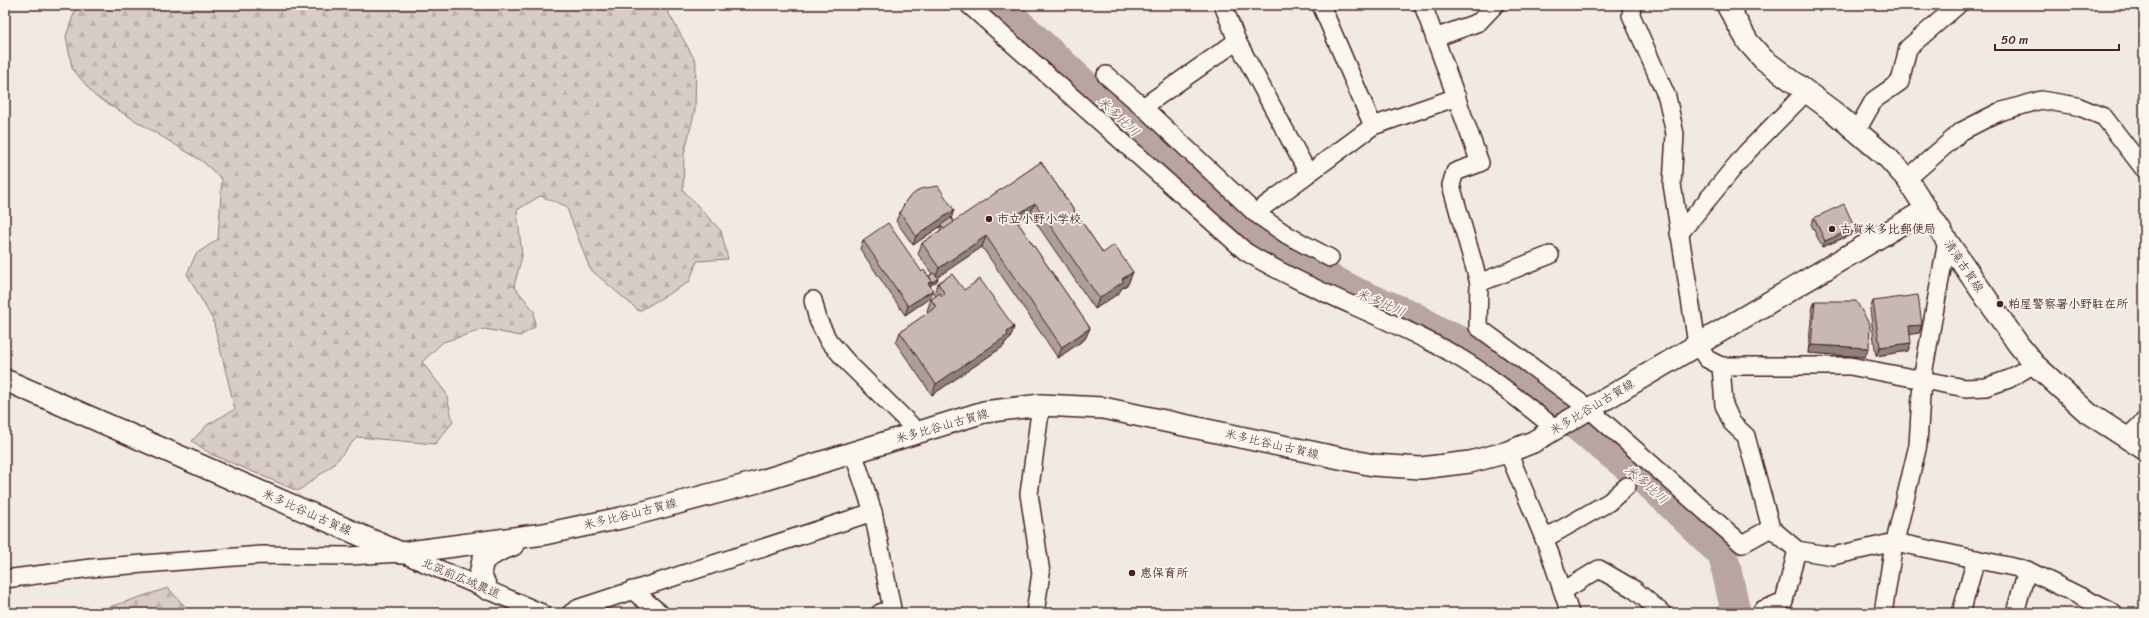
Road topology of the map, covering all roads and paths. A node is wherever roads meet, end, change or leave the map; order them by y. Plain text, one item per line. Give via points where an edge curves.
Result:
1 (969, 5) edge
2 (1223, 5) edge
3 (1321, 5) edge
4 (1423, 5) edge
5 (1495, 5) edge
6 (1632, 5) edge
7 (1727, 5) edge
8 (1958, 5) edge
9 (1435, 38) junction
10 (1237, 41) junction
11 (1106, 75) dead end
12 (1807, 91) junction
13 (1457, 97) junction
14 (1143, 107) junction
15 (1373, 126) junction
16 (1856, 132) junction
17 (2144, 169) edge
18 (1308, 173) junction
19 (1907, 179) junction
20 (1927, 209) junction
21 (1255, 213) junction
22 (1679, 234) junction
23 (1947, 241) junction
24 (1550, 255) dead end
25 (1330, 258) dead end
26 (1479, 283) junction
27 (813, 300) dead end
28 (1697, 344) junction
29 (2034, 364) junction
30 (1721, 366) junction
31 (5, 380) edge
32 (1922, 380) junction
33 (1041, 406) junction
34 (1585, 410) junction
35 (2144, 421) edge
36 (1556, 429) junction
37 (918, 432) junction
38 (2126, 439) junction
39 (2144, 449) edge
40 (853, 452) junction
41 (1508, 452) junction
42 (1627, 486) dead end
43 (873, 512) junction
44 (1771, 528) junction
45 (544, 534) junction
46 (1544, 539) junction
47 (1895, 542) junction
48 (1797, 550) junction
49 (401, 553) junction
50 (1976, 559) junction
51 (2027, 570) junction
52 (5, 579) edge
53 (487, 589) junction
54 (632, 590) junction
55 (1563, 591) junction
56 (1762, 610) dead end
57 (542, 613) edge
58 (571, 613) edge
59 (660, 613) edge
60 (880, 613) edge
61 (1035, 613) edge
62 (1570, 613) edge
63 (1662, 613) edge
64 (1883, 613) edge
65 (1961, 613) edge
66 (2015, 613) edge
67 (2114, 613) edge

1 - 36 street via 1246,252 1279,272 1454,354 1503,387
2 - 10 street
3 - 15 street
4 - 9 street
5 - 9 street via 1479,22
6 - 22 street via 1631,14 1667,97 1675,134 1672,184
7 - 12 main road, 清滝古賀線 via 1748,42 1763,59
8 - 16 street via 1908,48 1900,82 1874,100
9 - 13 street
10 - 14 street
10 - 18 street
11 - 14 street
12 - 16 main road, 清滝古賀線
12 - 22 street via 1746,153
13 - 15 street
13 - 26 street via 1480,163 1455,172 1451,185
14 - 21 street
15 - 18 street
16 - 19 main road, 清滝古賀線 via 1888,158
17 - 19 street via 2104,117 2077,106 2041,100 1999,112 1962,131
18 - 21 street
19 - 20 main road, 清滝古賀線
20 - 23 main road, 清滝古賀線
20 - 28 main road, 米多比谷山古賀線
21 - 25 street
22 - 28 street
23 - 29 main road, 清滝古賀線
23 - 32 street
24 - 26 street
26 - 34 street via 1478,327
27 - 37 street via 818,320 828,340
28 - 30 street via 1707,359
28 - 34 main road, 米多比谷山古賀線
29 - 32 street via 2009,379 1986,387 1965,388
29 - 38 main road, 清滝古賀線 via 2088,413
30 - 32 street via 1850,366
30 - 44 street via 1724,405 1732,423 1746,436
31 - 49 main road, 米多比谷山古賀線
32 - 47 street via 1918,445
33 - 37 main road, 米多比谷山古賀線 via 984,412
33 - 41 main road, 米多比谷山古賀線 via 1103,408 1373,465 1421,468 1470,462
33 - 61 street via 1029,494 1041,573
34 - 36 main road, 米多比谷山古賀線
34 - 44 street via 1742,544
35 - 38 street
36 - 41 main road, 米多比谷山古賀線
37 - 40 main road, 米多比谷山古賀線
38 - 39 main road, 清滝古賀線
40 - 43 street
40 - 45 main road, 米多比谷山古賀線 via 761,481 628,516
41 - 46 street
42 - 46 street via 1608,502
43 - 54 street
43 - 60 street via 892,609
44 - 48 street
45 - 49 main road, 米多比谷山古賀線
45 - 53 main road via 500,550 483,560 480,574
46 - 55 street
47 - 48 street via 1833,556
47 - 50 street
47 - 64 street
48 - 56 street via 1784,601
49 - 52 street via 349,556 262,555 90,568
49 - 53 street, 北筑前広域農道
50 - 51 street
50 - 65 street
51 - 66 street
51 - 67 street
53 - 57 street, 北筑前広域農道
54 - 58 street
54 - 59 street
55 - 62 street
55 - 63 street via 1599,569 1635,590

